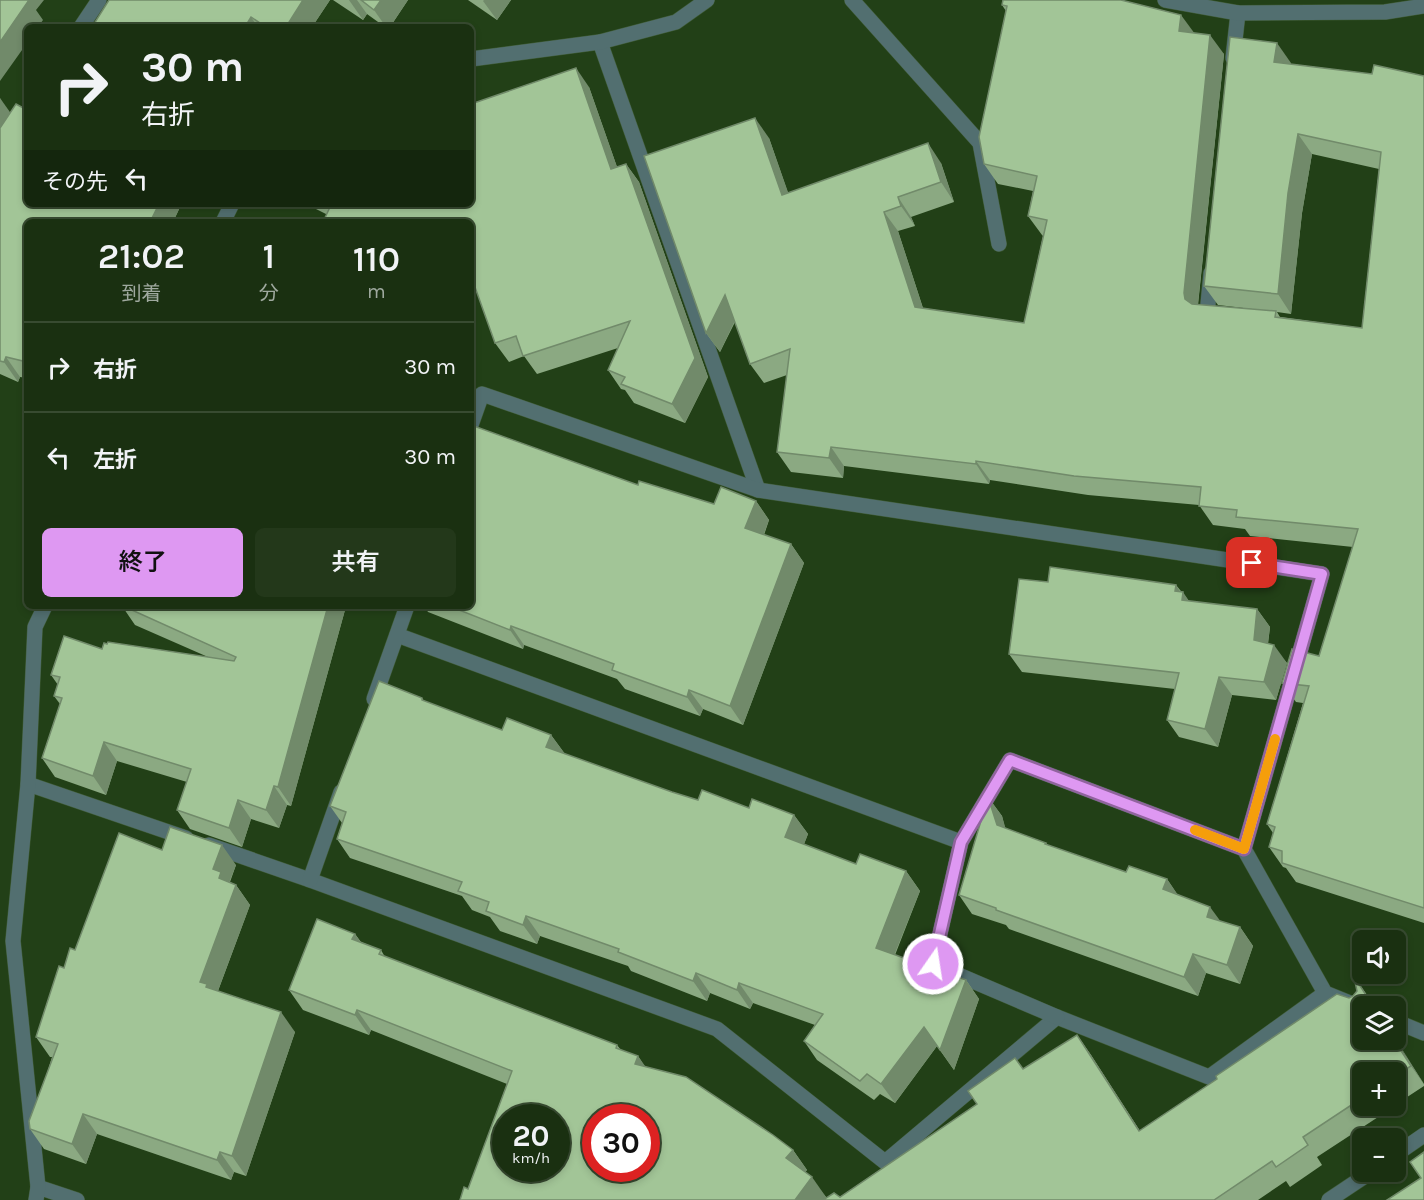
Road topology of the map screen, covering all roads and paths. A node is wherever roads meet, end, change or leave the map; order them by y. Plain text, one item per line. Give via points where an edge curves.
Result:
1 (707, 0) edge
2 (852, 0) edge
3 (1165, 0) edge
4 (96, 1) edge
5 (1424, 6) edge
6 (1238, 13) junction
7 (83, 24) edge
8 (600, 42) junction
9 (474, 59) edge
10 (1232, 71) edge
11 (999, 244) dead end
12 (1213, 256) edge
13 (1230, 317) edge
14 (474, 417) edge
15 (758, 490) junction
16 (44, 609) edge
17 (406, 609) edge
18 (397, 635) junction
19 (369, 713) edge
20 (346, 780) edge
21 (28, 784) junction
22 (961, 842) junction
23 (1244, 849) junction
24 (310, 880) junction
25 (7, 939) edge
26 (1325, 993) junction
27 (1352, 1004) edge
28 (1057, 1017) junction
29 (1406, 1026) edge
30 (1424, 1033) edge
31 (1424, 1135) edge
32 (1406, 1147) edge
33 (1356, 1182) edge
34 (37, 1193) edge
35 (76, 1200) edge
36 (1329, 1200) edge

1 - 8 street via 676,22
2 - 11 street via 980,143
3 - 6 street
4 - 7 street
5 - 6 street via 1385,12
6 - 10 street
8 - 9 street
8 - 15 street
12 - 13 street via 1207,314
14 - 15 street via 482,394
15 - 23 street via 1322,574
16 - 21 street via 35,627
17 - 18 street
18 - 19 street
18 - 22 street
20 - 24 street
21 - 24 street
21 - 25 street
22 - 23 street via 1010,760
22 - 28 street via 933,964
23 - 26 street
24 - 28 street via 717,1029 885,1162
25 - 34 street
26 - 27 street
26 - 28 street via 1209,1077
29 - 30 street
31 - 32 street
33 - 36 street
34 - 35 street

